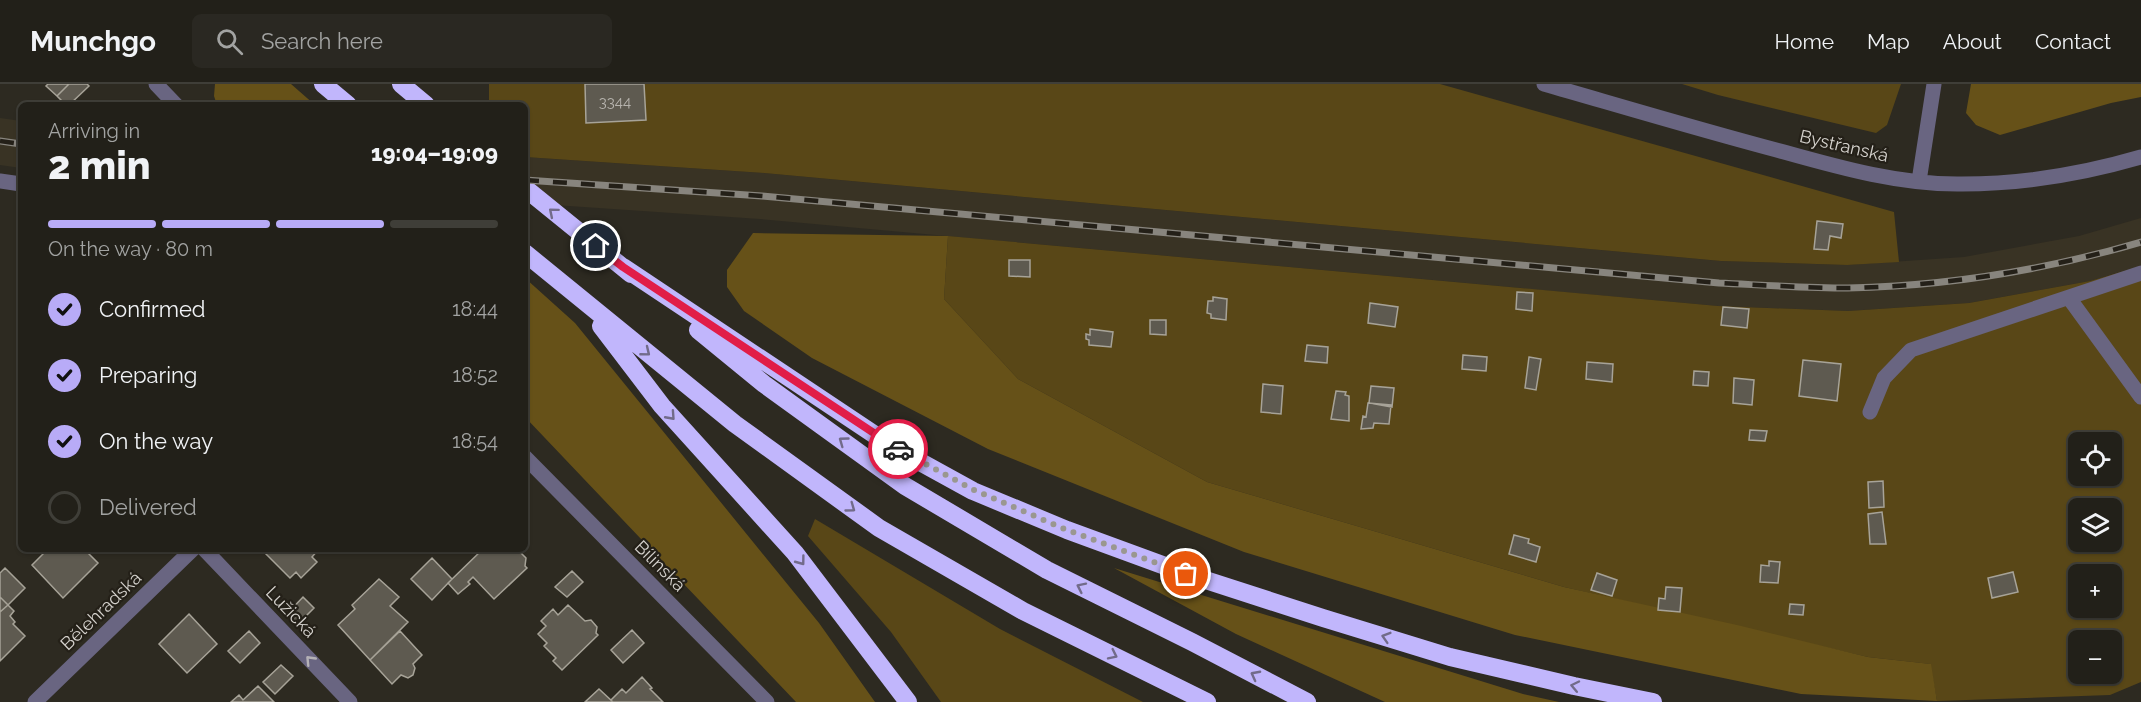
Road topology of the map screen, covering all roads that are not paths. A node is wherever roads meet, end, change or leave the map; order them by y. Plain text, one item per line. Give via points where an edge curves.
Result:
1 (156, 84) edge
2 (323, 84) edge
3 (401, 84) edge
4 (1544, 84) edge
5 (1934, 84) edge
6 (173, 102) edge
7 (344, 102) edge
8 (422, 102) edge
9 (2141, 157) edge
10 (0, 181) edge
11 (1919, 181) junction
12 (18, 184) edge
13 (528, 190) edge
14 (528, 256) edge
15 (623, 267) junction
16 (2141, 273) edge
17 (2068, 297) junction
18 (584, 303) junction
19 (2141, 397) edge
20 (1870, 412) dead end
21 (528, 460) edge
22 (191, 552) edge
23 (207, 552) edge
24 (35, 702) edge
25 (350, 702) edge
26 (767, 702) edge
27 (908, 702) edge
28 (1207, 702) edge
29 (1306, 702) edge
30 (1653, 702) edge

1 - 6 street
2 - 7 highway
3 - 8 highway
4 - 11 street, Bystřanská via 1846,169
5 - 11 street
9 - 11 street, Bystřanská via 2064,175 2009,182
10 - 12 street
15 -> 13 highway
14 - 18 highway
29 -> 15 highway via 1047,570 905,486 764,384
30 -> 15 highway via 1450,657 1186,574 1067,530 974,490 893,447
16 - 17 street
17 - 19 street
17 - 20 street via 1911,350 1884,378
18 -> 27 highway via 662,406 795,553
18 -> 28 highway via 735,424 879,528 1023,611
21 - 26 street, Bílinská
22 - 24 street, Bělehradská
25 -> 23 street, Lužická

